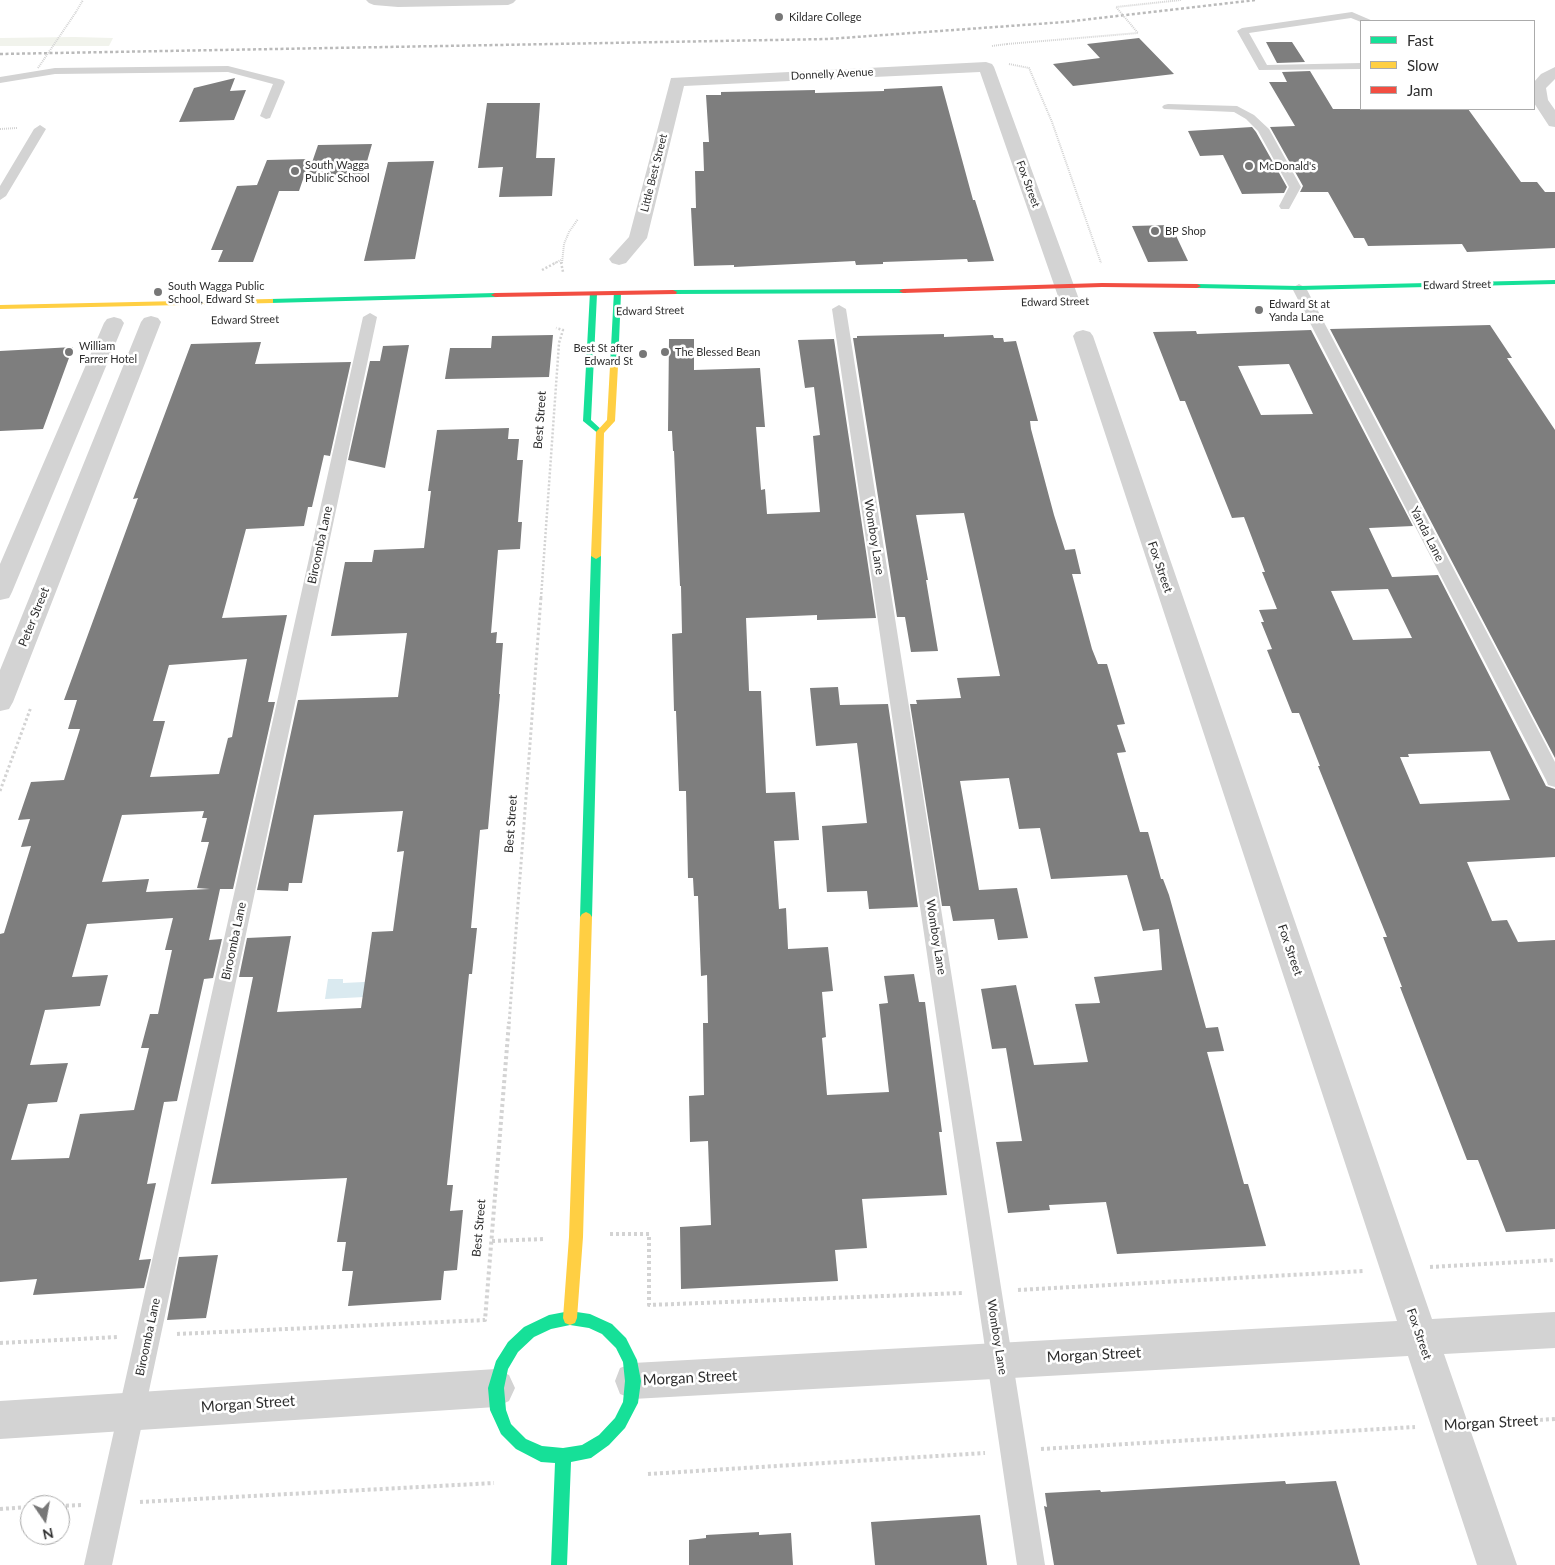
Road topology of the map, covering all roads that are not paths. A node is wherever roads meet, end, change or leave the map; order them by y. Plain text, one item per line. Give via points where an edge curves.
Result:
1 (374, 0) edge
2 (508, 0) edge
3 (1365, 20) edge
4 (1360, 66) edge
5 (986, 67) joint
6 (1555, 72) edge
7 (0, 80) edge
8 (677, 81) joint
9 (1536, 87) edge
10 (1168, 107) dead end
11 (266, 116) dead end
12 (1555, 122) edge
13 (40, 129) dead end
14 (0, 196) edge
15 (1285, 206) dead end
16 (619, 259) dead end
17 (1555, 282) edge
18 (1299, 288) junction
19 (617, 293) junction
20 (593, 294) junction
21 (1165, 297) dead end
22 (1068, 298) junction
23 (0, 307) edge
24 (839, 309) dead end
25 (604, 312) junction
26 (370, 317) dead end
27 (151, 322) dead end
28 (114, 323) dead end
29 (1083, 336) dead end
30 (600, 432) junction
31 (105, 438) junction
32 (65, 440) junction
33 (68, 531) junction
34 (25, 532) junction
35 (0, 592) edge
36 (11, 649) edge
37 (0, 702) edge
38 (1555, 780) edge
39 (570, 1318) junction
40 (1555, 1330) edge
41 (1420, 1338) junction
42 (1000, 1360) junction
43 (633, 1381) junction
44 (496, 1388) junction
45 (132, 1411) junction
46 (0, 1420) edge
47 (563, 1456) junction
48 (98, 1565) edge
49 (559, 1565) edge
50 (1031, 1565) edge
51 (1497, 1565) edge

1 - 2 street
3 - 4 lane via 1352,16 1242,32 1263,68
5 - 8 street, Donnelly Avenue
5 - 22 street, Fox Street
6 - 9 street
7 - 11 lane via 55,71 228,69 279,82
8 - 16 street, Little Best Street via 638,238
9 - 12 street via 1540,100
10 - 15 lane via 1237,109 1250,117 1263,129 1295,188
13 - 14 lane
17 - 18 main road, Edward Street
18 - 21 main road, Edward Street
18 - 22 main road, Edward Street via 1102,285
18 - 38 lane, Yanda Lane
19 - 20 main road, Edward Street
19 - 22 main road, Edward Street via 889,291
19 - 25 main road
20 - 23 main road, Edward Street
20 - 25 main road
24 - 42 lane, Womboy Lane
25 - 30 main road via 612,421
25 - 30 main road via 587,421
26 - 45 lane, Biroomba Lane
27 - 31 street, Peter Street
28 - 32 street
29 - 41 street, Fox Street
30 - 39 main road via 576,1227
31 - 32 street
31 - 33 street, Peter Street
32 - 34 street
33 - 34 street
33 - 36 street, Peter Street
34 - 35 street
36 - 37 street, Peter Street
39 - 43 main road via 590,1321 607,1329 621,1343 630,1360
39 - 44 main road via 548,1322 529,1332 513,1347 501,1366
40 - 41 street, Morgan Street
41 - 42 street, Morgan Street
41 - 51 street, Fox Street
42 - 43 street, Morgan Street
42 - 50 lane, Womboy Lane
43 - 47 main road via 630,1403 620,1423 604,1440 585,1452
44 - 45 street, Morgan Street
44 - 47 main road via 498,1410 506,1429 521,1444 541,1454
45 - 46 street, Morgan Street
45 - 48 lane, Biroomba Lane
47 - 49 main road

